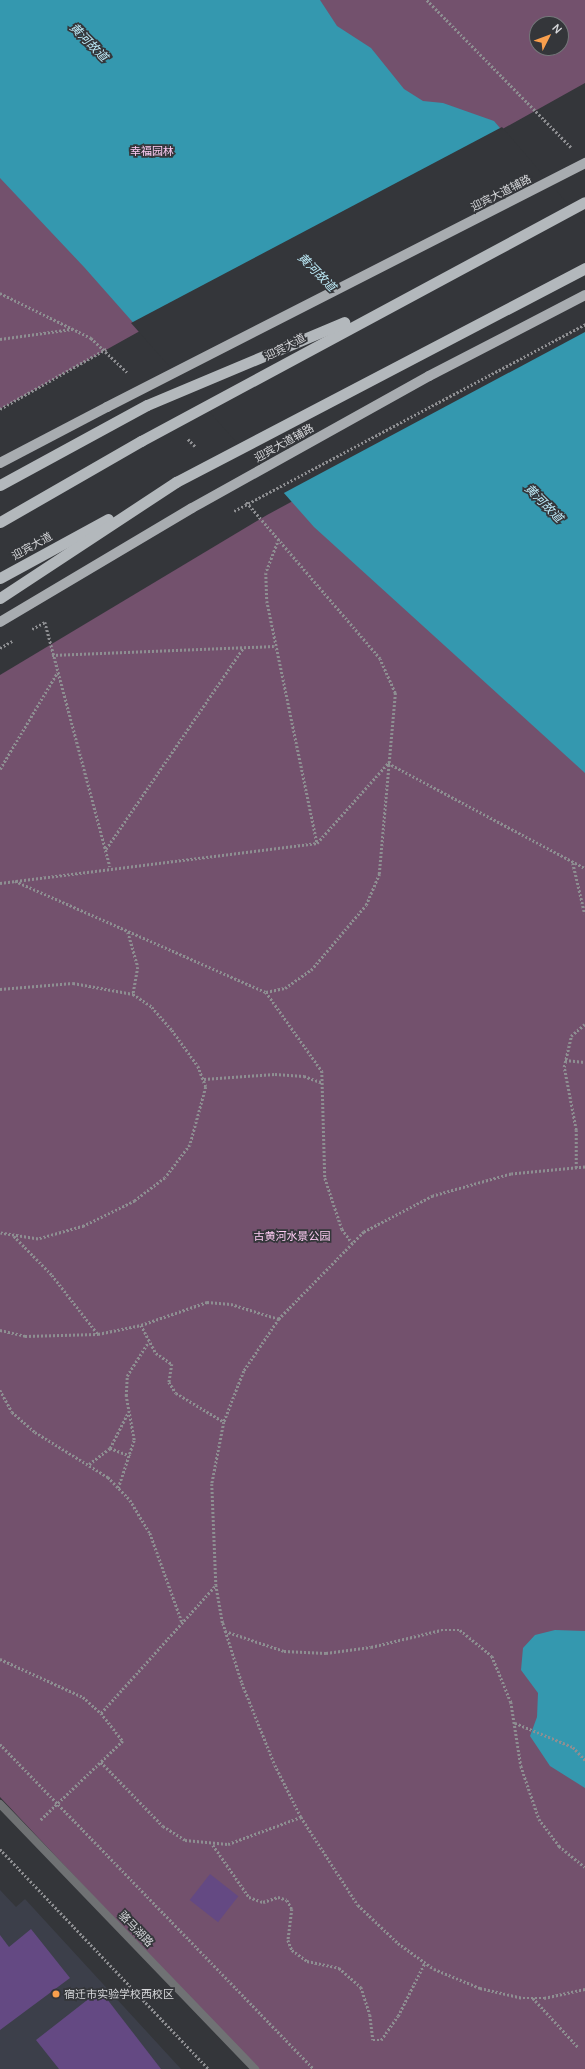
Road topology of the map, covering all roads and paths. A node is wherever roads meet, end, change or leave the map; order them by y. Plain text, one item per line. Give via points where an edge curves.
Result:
1 (427, 0) edge
2 (574, 151) dead end
3 (585, 163) edge
4 (585, 202) edge
5 (585, 268) edge
6 (0, 293) edge
7 (585, 295) edge
8 (404, 297) junction
9 (585, 324) edge
10 (72, 329) junction
11 (0, 339) edge
12 (106, 349) junction
13 (132, 378) dead end
14 (0, 409) edge
15 (186, 436) dead end
16 (202, 454) dead end
17 (0, 463) edge
18 (176, 482) junction
19 (0, 485) edge
20 (239, 495) dead end
21 (230, 513) dead end
22 (0, 522) edge
23 (279, 539) junction
24 (0, 578) edge
25 (0, 598) edge
26 (0, 622) edge
27 (45, 622) dead end
28 (274, 646) junction
29 (243, 648) junction
30 (52, 655) junction
31 (57, 673) junction
32 (388, 762) junction
33 (0, 769) edge
34 (317, 843) junction
35 (105, 849) junction
36 (573, 862) junction
37 (110, 867) junction
38 (585, 868) edge
39 (15, 881) junction
40 (0, 883) edge
41 (585, 914) edge
42 (128, 931) junction
43 (0, 989) edge
44 (266, 992) junction
45 (133, 994) junction
46 (585, 1024) edge
47 (565, 1060) junction
48 (585, 1062) edge
49 (204, 1080) junction
50 (323, 1083) junction
51 (585, 1167) edge
52 (576, 1168) junction
53 (0, 1233) edge
54 (13, 1235) junction
55 (352, 1243) junction
56 (279, 1319) junction
57 (141, 1325) junction
58 (0, 1330) edge
59 (98, 1334) junction
60 (148, 1342) junction
61 (0, 1390) edge
62 (128, 1413) junction
63 (224, 1422) junction
64 (110, 1448) junction
65 (131, 1456) junction
66 (89, 1464) junction
67 (118, 1488) junction
68 (216, 1585) junction
69 (182, 1622) junction
70 (225, 1631) junction
71 (0, 1659) edge
72 (101, 1713) junction
73 (514, 1723) junction
74 (0, 1744) edge
75 (585, 1760) edge
76 (101, 1762) junction
77 (0, 1804) edge
78 (58, 1804) junction
79 (300, 1817) junction
80 (28, 1833) junction
81 (214, 1844) junction
82 (0, 1849) edge
83 (585, 1867) edge
84 (425, 1962) junction
85 (585, 1989) edge
86 (532, 1998) junction
87 (579, 2048) dead end
88 (209, 2069) edge
89 (255, 2069) edge
90 (314, 2069) edge

1 - 2 path
3 - 17 main road, 迎宾大道辅路, bridge
4 - 8 highway, 迎宾大道, bridge
5 - 18 highway, 迎宾大道, bridge
6 - 10 path
7 - 26 main road, 迎宾大道辅路, bridge via 430,376 192,508
8 - 19 highway, bridge via 147,405
8 - 22 highway, 迎宾大道, bridge
9 - 21 path, bridge
10 - 11 path
10 - 12 path
12 - 13 path
12 - 14 path
15 - 16 path
18 - 24 highway, 迎宾大道
18 - 25 highway
20 - 23 path
23 - 28 path via 265,584
23 - 32 path via 380,659 395,693
27 - 30 path
28 - 29 path
28 - 34 path
29 - 30 path
29 - 35 path
30 - 31 path
31 - 33 path
31 - 35 path
32 - 34 path
32 - 36 path
32 - 44 path via 379,874 366,905 311,970 285,988
34 - 37 path
35 - 37 path
36 - 38 path
36 - 41 path
37 - 39 path
39 - 40 path
39 - 42 path
42 - 44 path
42 - 45 path via 138,967
43 - 45 path via 72,983
44 - 50 path via 322,1071
45 - 49 path via 152,1007 172,1030
46 - 47 path via 571,1036
47 - 48 path
47 - 52 path via 576,1130
49 - 50 path via 275,1074 304,1076
49 - 54 path via 206,1086 199,1124 190,1146 165,1178 135,1201 84,1226 38,1239
50 - 55 path via 325,1178 342,1229
51 - 52 path
52 - 55 path via 511,1174 433,1196 364,1232
53 - 54 path
54 - 59 path via 52,1275
55 - 56 path
56 - 57 path via 231,1304 207,1302
56 - 63 path via 244,1371
57 - 59 path
57 - 60 path
58 - 59 path via 25,1336
60 - 62 path via 127,1376
60 - 63 path via 172,1364 169,1382 176,1393
61 - 66 path via 12,1412 35,1432
62 - 64 path
62 - 65 path via 134,1440
63 - 68 path via 212,1484
64 - 65 path
64 - 66 path
65 - 67 path
66 - 67 path
67 - 69 path via 150,1533
68 - 69 path
68 - 70 path
69 - 72 path
70 - 73 path via 284,1651 326,1653 371,1647 441,1630 460,1630 492,1656 511,1702
70 - 79 path via 275,1766
71 - 72 path via 83,1697
72 - 76 path via 123,1741
73 - 75 path via 573,1748
73 - 83 path via 521,1766 539,1819 560,1846
74 - 78 path
76 - 78 path
76 - 81 path via 163,1826 185,1840
77 - 80 street, 骆马湖路
78 - 80 path
78 - 90 path
79 - 81 path via 228,1844
79 - 84 path via 358,1905 398,1944
80 - 89 street, 骆马湖路
81 - 84 path via 249,1897 263,1902 278,1897 287,1900 292,1909 288,1940 292,1950 307,1961 338,1968 361,1987 370,2015 373,2040 381,2040 398,2016
82 - 88 path
84 - 86 path via 480,1988
85 - 86 path
86 - 87 path

